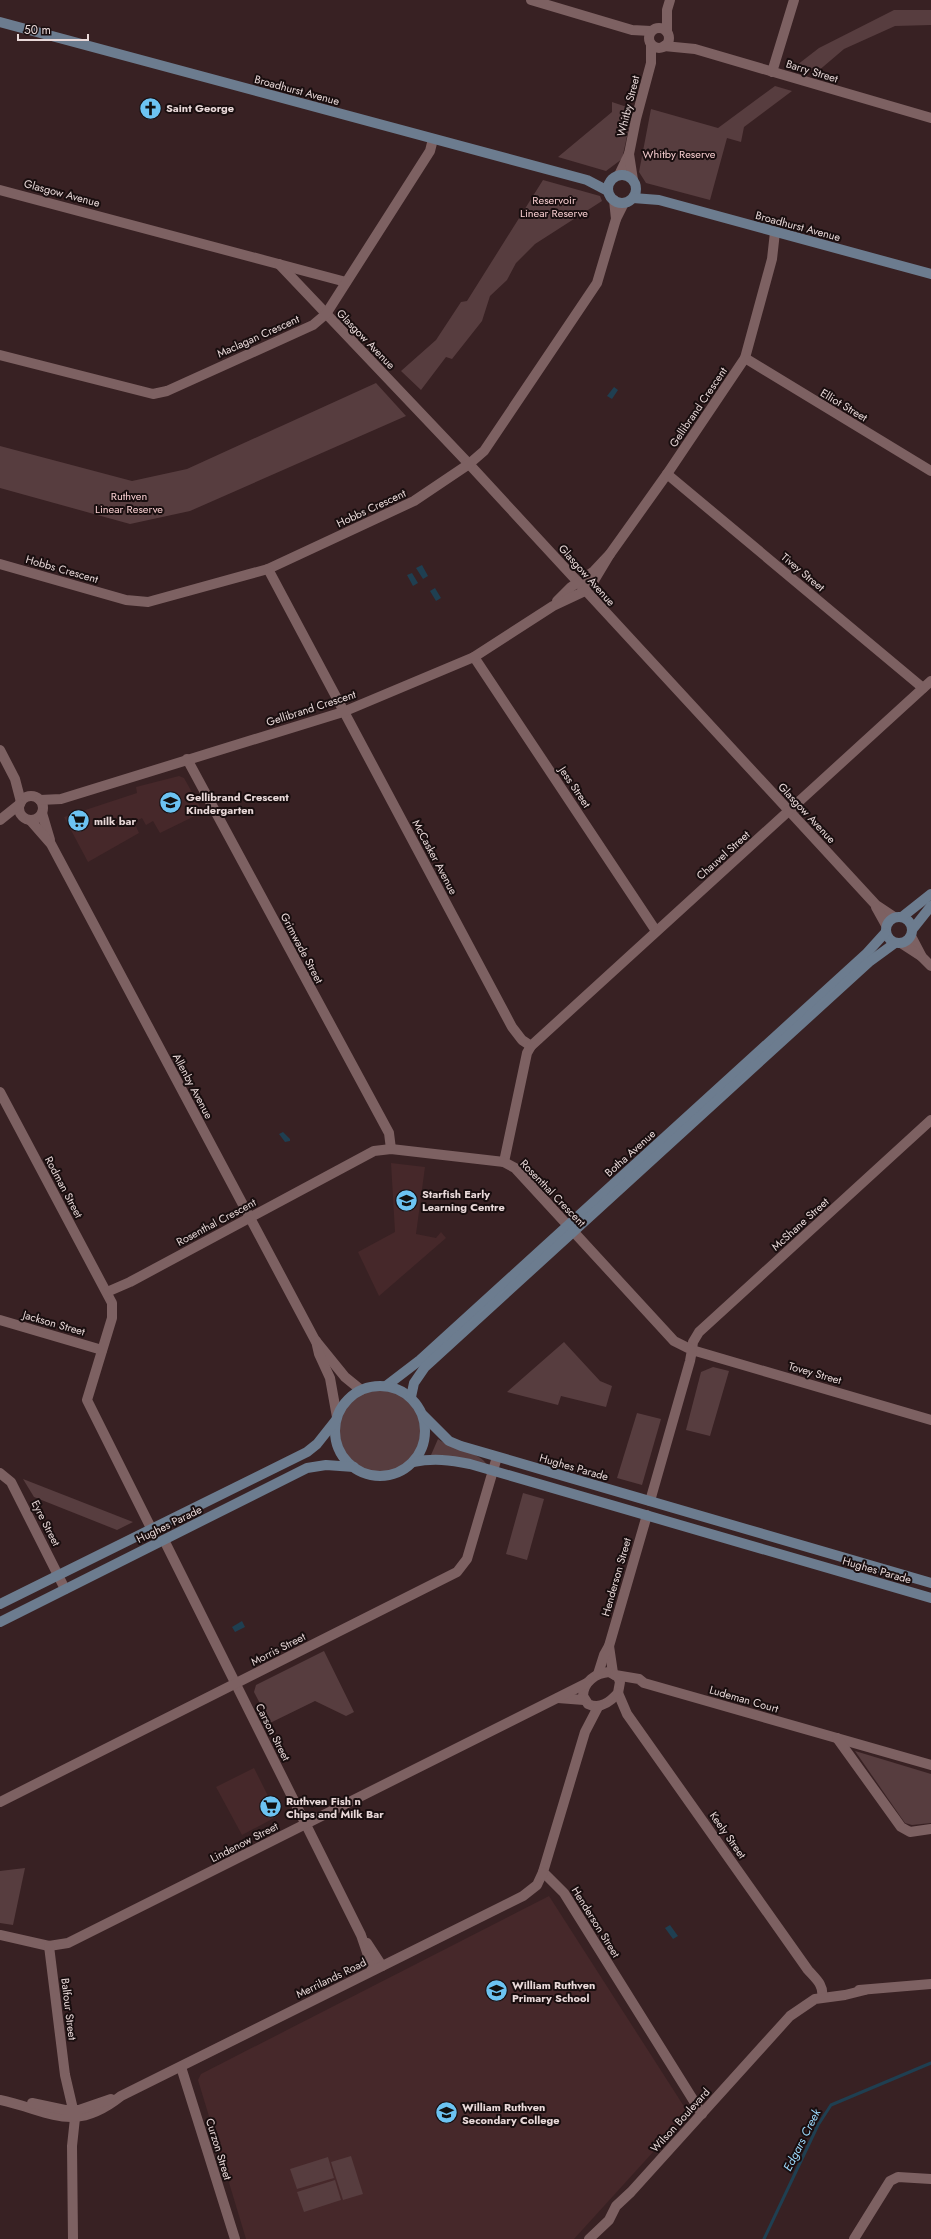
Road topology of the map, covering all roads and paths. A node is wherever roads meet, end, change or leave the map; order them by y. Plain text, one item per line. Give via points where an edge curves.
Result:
1 (531, 0) edge
2 (794, 0) edge
3 (669, 5) edge
4 (0, 22) edge
5 (659, 38) junction
6 (772, 72) junction
7 (931, 118) edge
8 (433, 139) junction
9 (629, 154) junction
10 (613, 182) junction
11 (635, 183) junction
12 (0, 190) edge
13 (634, 198) junction
14 (614, 200) junction
15 (659, 200) junction
16 (624, 203) junction
17 (616, 219) junction
18 (780, 233) junction
19 (279, 264) junction
20 (931, 274) edge
21 (346, 282) junction
22 (326, 314) junction
23 (0, 355) edge
24 (745, 358) junction
25 (469, 464) junction
26 (931, 471) edge
27 (668, 474) junction
28 (610, 554) junction
29 (0, 564) edge
30 (268, 569) junction
31 (577, 582) junction
32 (585, 591) junction
33 (553, 606) junction
34 (474, 657) junction
35 (927, 685) edge
36 (343, 712) junction
37 (0, 750) edge
38 (188, 760) junction
39 (15, 779) junction
40 (35, 798) junction
41 (61, 799) junction
42 (20, 803) junction
43 (790, 811) junction
44 (42, 812) junction
45 (26, 818) junction
46 (0, 820) edge
47 (51, 844) junction
48 (931, 894) edge
49 (876, 905) junction
50 (931, 906) edge
51 (898, 917) junction
52 (886, 929) junction
53 (656, 930) junction
54 (911, 933) junction
55 (898, 943) junction
56 (922, 957) junction
57 (931, 966) edge
58 (781, 1037) junction
59 (531, 1046) junction
60 (0, 1092) edge
61 (931, 1120) edge
62 (391, 1149) junction
63 (504, 1162) junction
64 (250, 1218) junction
65 (571, 1228) junction
66 (108, 1294) junction
67 (481, 1311) junction
68 (0, 1320) edge
69 (315, 1340) junction
70 (102, 1350) junction
71 (692, 1350) junction
72 (341, 1372) junction
73 (330, 1378) junction
74 (386, 1386) junction
75 (361, 1390) junction
76 (411, 1397) junction
77 (423, 1415) junction
78 (337, 1419) junction
79 (931, 1420) edge
80 (497, 1457) junction
81 (413, 1462) junction
82 (354, 1467) junction
83 (493, 1471) junction
84 (0, 1473) edge
85 (650, 1501) junction
86 (646, 1515) junction
87 (729, 1525) junction
88 (152, 1530) junction
89 (725, 1539) junction
90 (164, 1540) junction
91 (59, 1575) junction
92 (931, 1583) edge
93 (66, 1589) junction
94 (931, 1598) edge
95 (0, 1604) edge
96 (0, 1622) edge
97 (609, 1646) junction
98 (598, 1674) junction
99 (614, 1674) junction
100 (235, 1683) junction
101 (587, 1683) junction
102 (644, 1683) junction
103 (619, 1691) junction
104 (558, 1698) junction
105 (584, 1701) junction
106 (602, 1705) junction
107 (627, 1714) junction
108 (585, 1732) junction
109 (837, 1738) junction
110 (931, 1765) edge
111 (0, 1802) edge
112 (306, 1824) junction
113 (931, 1829) edge
114 (543, 1872) junction
115 (0, 1935) edge
116 (49, 1946) junction
117 (378, 1968) junction
118 (931, 1984) edge
119 (821, 1993) junction
120 (181, 2067) junction
121 (0, 2100) edge
122 (70, 2114) junction
123 (702, 2114) junction
124 (931, 2179) edge
125 (73, 2239) edge
126 (235, 2239) edge
127 (589, 2239) edge
128 (854, 2239) edge

1 - 5 street, Barry Street
2 - 6 street
3 - 5 street, Whitby Street
4 - 8 street, Broadhurst Avenue
5 - 6 street, Barry Street
5 - 9 street, Whitby Street
6 - 7 street, Barry Street
8 - 10 street, Broadhurst Avenue via 587,180
8 - 21 street, Maclagan Crescent via 430,151
9 - 10 street, Whitby Street
9 - 11 street, Whitby Street
10 - 11 street via 626,175
10 - 14 street
11 - 13 street
11 - 15 street, Broadhurst Avenue
12 - 19 street, Glasgow Avenue
13 - 15 street, Broadhurst Avenue
13 - 16 street
14 - 16 street
14 - 17 street, Hobbs Crescent
15 - 18 street, Broadhurst Avenue
16 - 17 street, Hobbs Crescent
17 - 25 street, Hobbs Crescent via 597,284 484,451
18 - 20 street, Broadhurst Avenue
18 - 24 street, Gellibrand Crescent
19 - 21 street, Glasgow Avenue
19 - 22 street, Glasgow Avenue
21 - 22 street, Maclagan Crescent
22 - 23 street, Maclagan Crescent via 312,325 167,391 153,394
22 - 25 street, Glasgow Avenue
24 - 26 street, Elliot Street
24 - 27 street, Gellibrand Crescent
25 - 30 street, Hobbs Crescent via 414,501
25 - 31 street, Glasgow Avenue
27 - 28 street, Gellibrand Crescent
27 - 35 street, Tivey Street
28 - 31 street, Gellibrand Crescent via 594,571
28 - 32 street, Gellibrand Crescent
29 - 30 street, Hobbs Crescent via 126,600 148,602
30 - 36 street, McCasker Avenue
31 - 32 street, Glasgow Avenue
31 - 33 street, Gellibrand Crescent
32 - 33 street, Gellibrand Crescent
32 - 43 street, Glasgow Avenue
33 - 34 street, Gellibrand Crescent
34 - 36 street, Gellibrand Crescent
34 - 53 street, Jess Street
35 - 43 street, Chauvel Street
36 - 38 street, Gellibrand Crescent
36 - 59 street, McCasker Avenue via 512,1027 522,1040
37 - 39 street
38 - 41 street, Gellibrand Crescent
38 - 62 street, Grimwade Street via 389,1133
39 - 40 street
39 - 42 street
40 - 41 street, Gellibrand Crescent
40 - 42 street
40 - 44 street
41 - 44 street, Gellibrand Crescent
42 - 45 street via 19,810
42 - 46 street
43 - 49 street, Glasgow Avenue
43 - 53 street, Chauvel Street
44 - 45 street via 38,818
44 - 47 street, Allenby Avenue
45 - 46 street
45 - 47 street, Allenby Avenue
47 - 64 street, Allenby Avenue
48 - 51 street
49 - 51 street, Glasgow Avenue
49 - 52 street, Glasgow Avenue
50 - 54 street
51 - 52 street
51 - 54 street via 909,922
52 - 55 street via 889,939
52 - 58 street, Botha Avenue via 866,954
53 - 59 street, Chauvel Street
54 - 55 street
54 - 56 street
55 - 56 street
55 - 58 street, Botha Avenue via 869,962
56 - 57 street
58 - 65 street, Botha Avenue
59 - 63 street via 527,1053
60 - 66 street, Rodman Street
61 - 71 street, McShane Street via 699,1332
62 - 63 street, Rosenthal Crescent
62 - 64 street, Rosenthal Crescent via 374,1151
63 - 65 street, Rosenthal Crescent via 515,1168
64 - 66 street, Rosenthal Crescent
64 - 69 street, Allenby Avenue
65 - 67 street, Botha Avenue
65 - 71 street, Rosenthal Crescent via 674,1341
66 - 70 street via 113,1313
67 - 74 street, Botha Avenue
67 - 76 street, Botha Avenue via 426,1367 414,1383
68 - 70 street, Jackson Street
69 - 72 street, Allenby Avenue
69 - 73 street, Allenby Avenue
70 - 88 street via 87,1400
71 - 79 street, Tovey Street
71 - 85 street
72 - 73 street
72 - 75 street, Allenby Avenue
73 - 78 street, Allenby Avenue
74 - 75 street
74 - 76 street
75 - 78 street via 350,1397
76 - 77 street
77 - 80 street, Hughes Parade via 448,1441
77 - 81 street via 425,1440
78 - 82 street via 335,1433 338,1446
78 - 88 street, Hughes Parade via 317,1444 307,1452
80 - 83 street, Morris Street
80 - 85 street, Hughes Parade
81 - 82 street via 405,1469 384,1475 373,1475
81 - 83 street, Hughes Parade via 431,1458 445,1459
82 - 90 street, Hughes Parade via 326,1465 307,1468
83 - 86 street, Hughes Parade
83 - 100 street, Morris Street via 467,1559 462,1568
84 - 91 street, Eyre Street via 11,1482
85 - 87 street, Hughes Parade
86 - 89 street, Hughes Parade
86 - 97 street, Henderson Street
87 - 89 street
87 - 92 street, Hughes Parade
88 - 90 street
88 - 91 street, Hughes Parade
89 - 94 street, Hughes Parade
90 - 93 street, Hughes Parade
90 - 100 street, Carson Street
91 - 93 street, Eyre Street
91 - 95 street, Hughes Parade
93 - 96 street, Hughes Parade
97 - 98 street, Henderson Street
97 - 99 street, Henderson Street
98 - 99 street
98 - 101 street
99 - 102 street, Ludeman Court via 639,1679
99 - 103 street via 620,1682
100 - 111 street, Morris Street
100 - 112 street, Carson Street
101 - 104 street, Lindenow Street
101 - 105 street via 583,1692
102 - 103 street, Ludeman Court via 630,1684
102 - 109 street, Ludeman Court
103 - 106 street
103 - 107 street, Keely Street
104 - 105 street
104 - 112 street, Lindenow Street
105 - 106 street via 591,1706
105 - 108 street
106 - 107 street, Keely Street via 617,1707
106 - 108 street
107 - 119 street, Keely Street via 808,1970 820,1983
108 - 114 street
109 - 110 street, Ludeman Court
109 - 113 street via 901,1828 910,1832
112 - 116 street, Lindenow Street via 68,1943
112 - 117 street, Carson Street
114 - 117 street, Merrilands Road via 537,1885 527,1893
114 - 123 street, Henderson Street via 564,1893
115 - 116 street, Lindenow Street
116 - 122 street, Balfour Street
117 - 120 street, Merrilands Road
118 - 119 street, Wilson Boulevard via 865,1990 845,1995
119 - 123 street, Wilson Boulevard via 790,2016
120 - 122 street, Merrilands Road via 121,2096 90,2116
120 - 126 street, Curzon Street
121 - 122 street, Merrilands Road via 28,2102
122 - 125 street, Balfour Street
123 - 127 street, Wilson Boulevard via 616,2206 609,2220
124 - 128 street via 898,2177 890,2181

